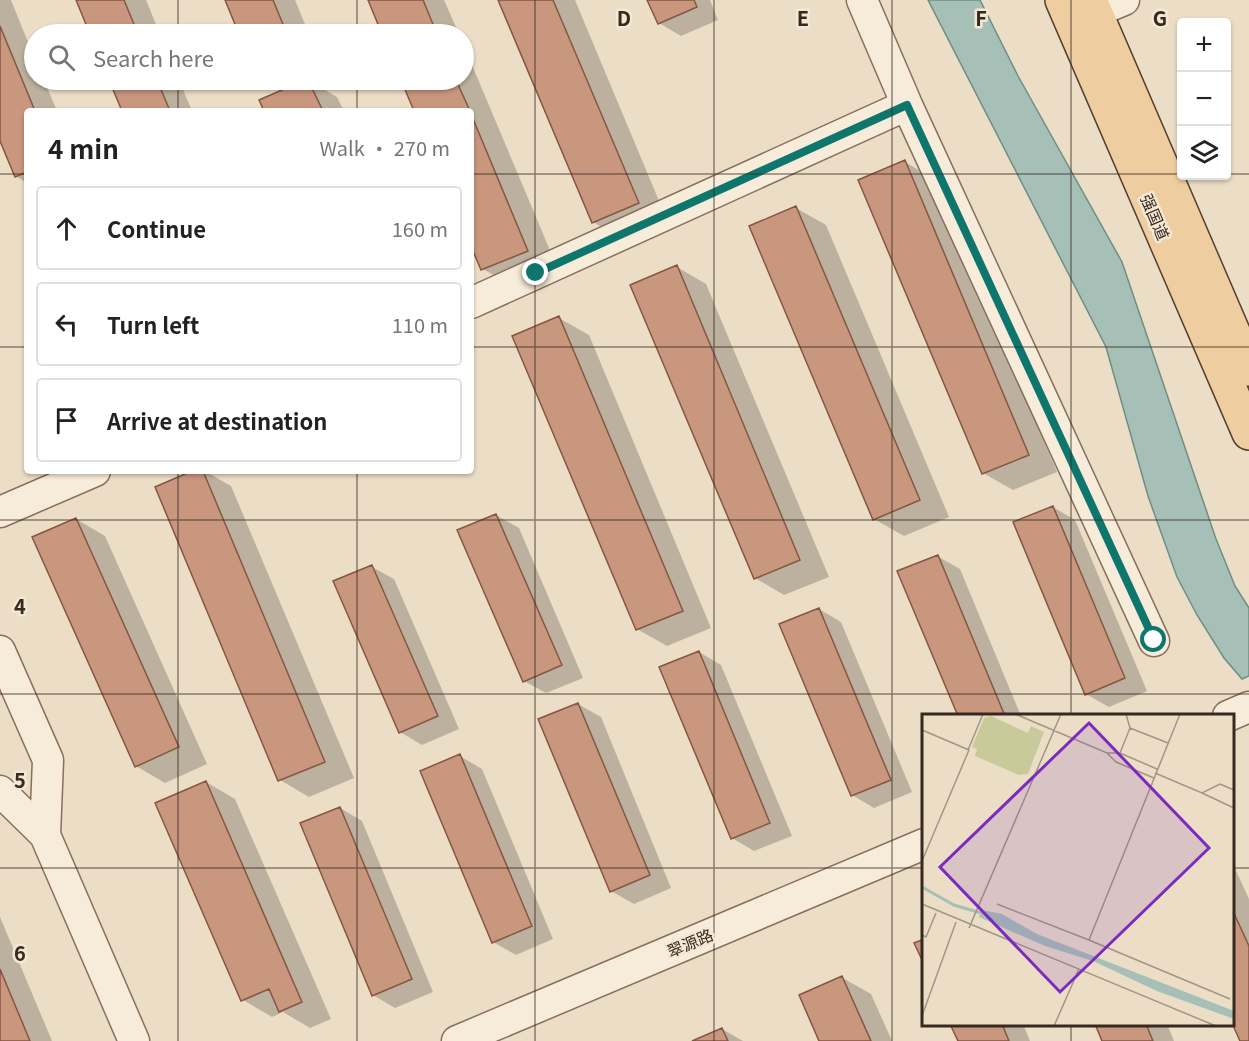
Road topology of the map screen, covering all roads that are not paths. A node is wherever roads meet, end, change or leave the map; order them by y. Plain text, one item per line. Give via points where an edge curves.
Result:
1 (862, 0) edge
2 (1088, 7) edge
3 (907, 105) junction
4 (474, 302) edge
5 (1249, 369) edge
6 (1249, 433) edge
7 (88, 474) edge
8 (0, 512) edge
9 (1154, 640) dead end
10 (0, 651) edge
11 (0, 791) edge
12 (45, 835) junction
13 (922, 845) edge
14 (134, 1041) edge
15 (458, 1041) edge

1 - 3 street
2 - 5 main road, 强国道
2 - 6 main road, 强国道
3 - 4 street
3 - 9 street
7 - 8 street
10 - 12 street via 48,760
11 - 12 street
12 - 14 street
13 - 15 street, 翠源路

